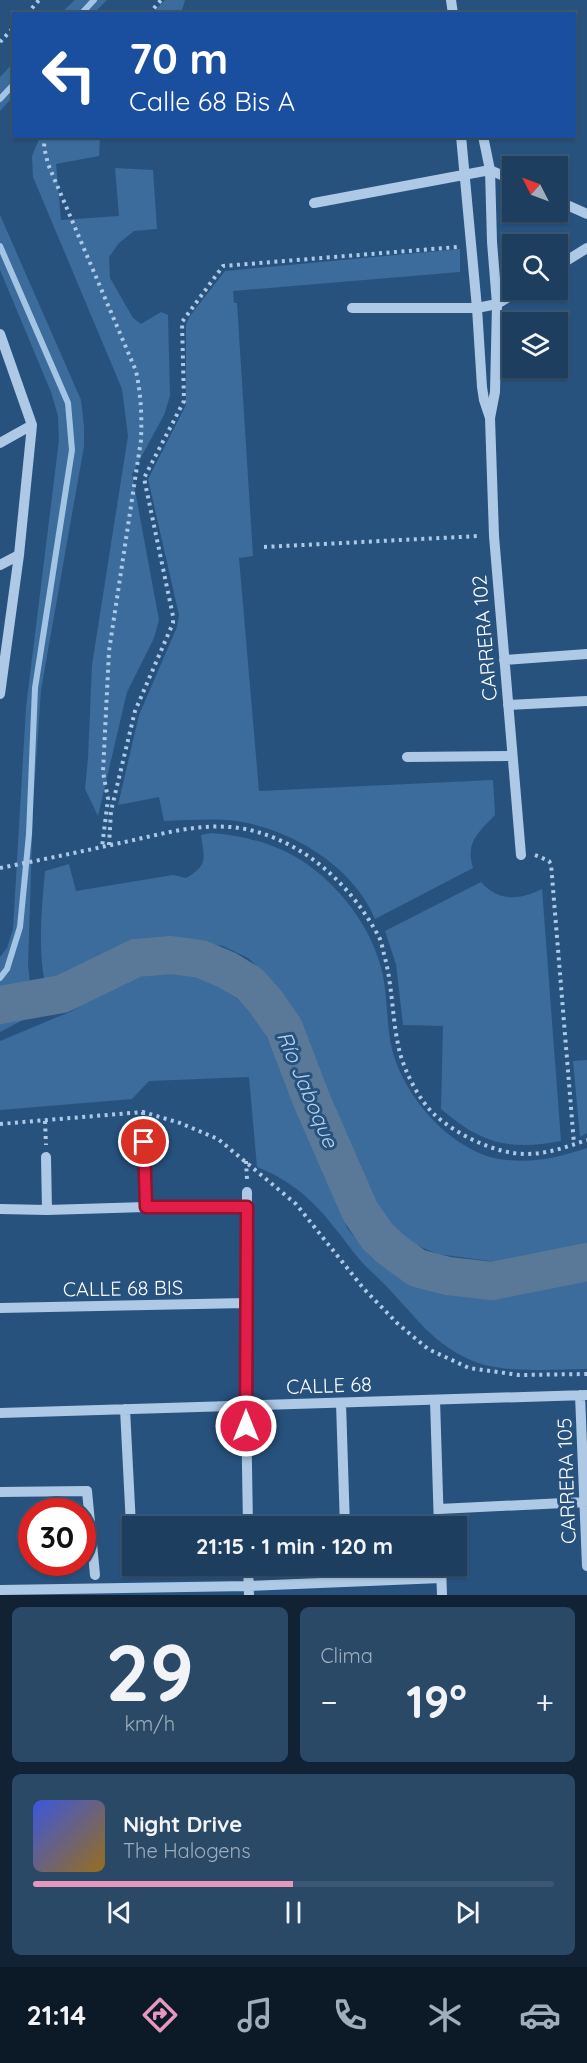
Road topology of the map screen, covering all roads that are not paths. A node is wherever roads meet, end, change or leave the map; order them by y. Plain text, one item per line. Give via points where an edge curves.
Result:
1 (461, 138) edge
2 (483, 138) edge
3 (490, 170) junction
4 (465, 174) junction
5 (502, 175) edge
6 (314, 203) dead end
7 (568, 205) edge
8 (587, 214) edge
9 (587, 248) edge
10 (568, 260) edge
11 (504, 300) edge
12 (497, 304) junction
13 (352, 308) dead end
14 (477, 308) junction
15 (0, 334) edge
16 (490, 418) junction
17 (32, 425) junction
18 (0, 443) edge
19 (19, 555) junction
20 (0, 565) edge
21 (587, 654) edge
22 (504, 660) junction
23 (2, 680) edge
24 (0, 694) edge
25 (587, 701) edge
26 (508, 705) junction
27 (512, 756) junction
28 (407, 757) dead end
29 (521, 852) road end
30 (144, 1142) dead end
31 (46, 1157) road end
32 (247, 1192) dead end
33 (146, 1207) junction
34 (247, 1207) junction
35 (0, 1209) edge
36 (47, 1210) junction
37 (246, 1304) junction
38 (0, 1308) edge
39 (584, 1395) edge
40 (435, 1400) junction
41 (341, 1403) junction
42 (246, 1406) junction
43 (125, 1409) junction
44 (0, 1413) edge
45 (0, 1492) edge
46 (88, 1498) edge
47 (585, 1502) junction
48 (439, 1509) junction
49 (130, 1516) edge
50 (248, 1516) edge
51 (345, 1516) edge
52 (439, 1516) edge
53 (587, 1566) edge
54 (346, 1576) edge
55 (441, 1578) joint
56 (346, 1582) junction
57 (0, 1590) edge
58 (249, 1590) edge
59 (442, 1595) edge

1 - 4 street, CARRERA 102
2 - 3 street, CARRERA 102
3 - 4 street
3 - 5 street
3 - 12 street, CARRERA 102
4 - 6 street
4 - 14 street, CARRERA 102
7 - 8 street
9 - 10 street
11 - 12 street
12 - 14 street
12 - 16 street, CARRERA 102 via 495,392
13 - 14 street
14 - 16 street, CARRERA 102 via 482,387
15 - 17 street
16 - 22 street, CARRERA 102
17 - 18 street
17 - 19 street
19 - 20 street
19 - 23 street
21 - 22 street
22 - 26 street, CARRERA 102
23 - 24 street
25 - 26 street
26 - 27 street, CARRERA 102
27 - 28 street
27 - 29 street, CARRERA 102
30 - 33 street
31 - 36 street
32 - 34 street
33 - 34 street
33 - 36 street
34 - 37 street
35 - 36 street
37 - 38 street, CALLE 68 BIS
37 - 42 street
39 - 40 street, CALLE 68
39 - 47 street, CARRERA 105
40 - 41 street, CALLE 68
40 - 48 street
41 - 42 street, CALLE 68
41 - 51 street
42 - 43 street, CALLE 68
42 - 50 street
43 - 44 street, CALLE 68
43 - 49 street
45 - 46 street via 87,1491
47 - 48 street
47 - 53 street, CARRERA 105
48 - 52 street
54 - 56 street
55 - 56 street
55 - 59 street
56 - 58 street
57 - 58 street

